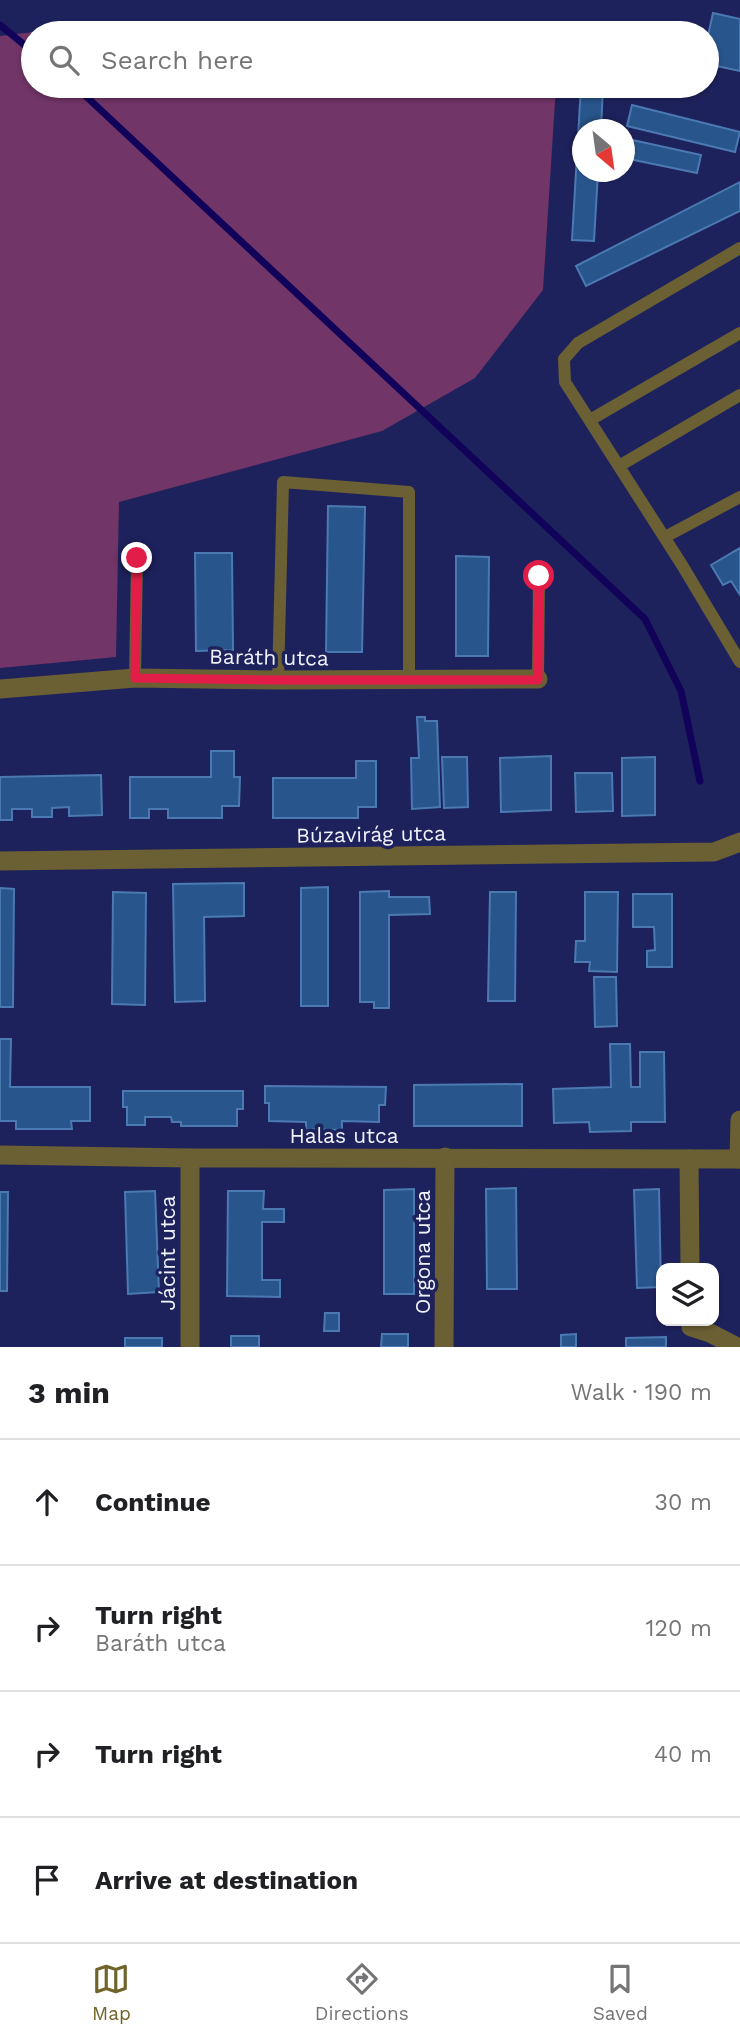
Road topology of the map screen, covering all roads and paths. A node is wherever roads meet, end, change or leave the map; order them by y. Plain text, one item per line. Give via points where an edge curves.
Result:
1 (740, 248) edge
2 (740, 333) edge
3 (740, 395) edge
4 (590, 420) junction
5 (619, 466) junction
6 (740, 497) edge
7 (665, 537) junction
8 (137, 558) dead end
9 (539, 576) dead end
10 (739, 656) edge
11 (135, 678) junction
12 (278, 680) junction
13 (410, 680) junction
14 (538, 680) joint
15 (0, 689) edge
16 (740, 842) edge
17 (0, 861) edge
18 (740, 1120) edge
19 (0, 1156) edge
20 (445, 1157) junction
21 (190, 1158) junction
22 (689, 1159) junction
23 (740, 1159) edge
24 (690, 1263) edge
25 (690, 1326) edge
26 (694, 1326) edge
27 (190, 1347) edge
28 (444, 1347) edge
29 (691, 1347) edge
30 (737, 1347) edge

1 - 4 lane via 578,343 564,359 565,382
2 - 4 lane
3 - 5 lane
4 - 5 lane
5 - 7 lane
6 - 7 lane
7 - 10 lane
8 - 11 lane
9 - 14 lane
11 - 12 street, Baráth utca
11 - 15 street, Baráth utca
12 - 13 street, Baráth utca
12 - 13 lane via 283,482 409,492
13 - 14 street, Baráth utca
16 - 17 street, Búzavirág utca via 714,852
18 - 23 street
19 - 21 street, Halas utca
20 - 21 street, Halas utca
20 - 22 street, Halas utca
20 - 28 street, Orgona utca
21 - 27 street, Jácint utca
22 - 23 street, Halas utca
22 - 24 street
25 - 29 street
26 - 30 street

